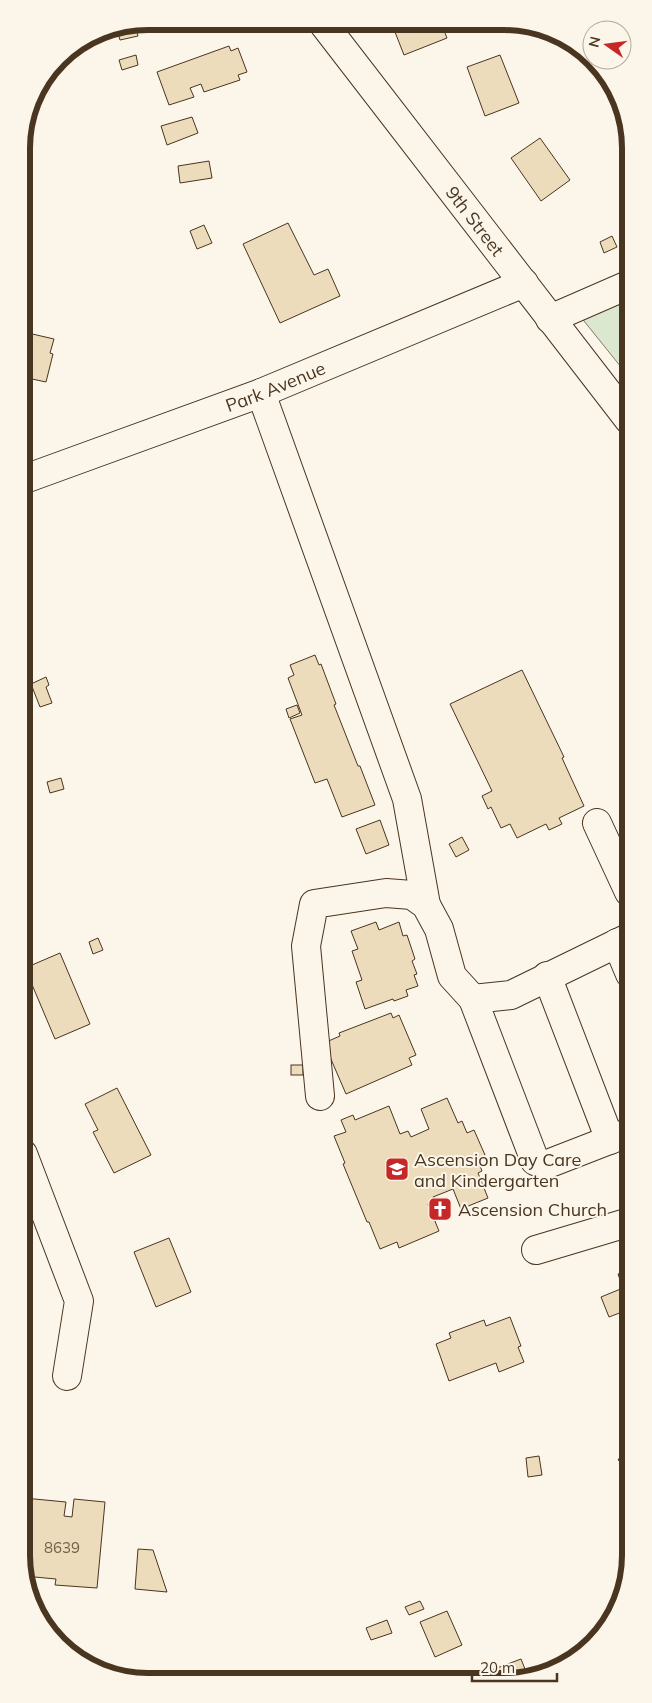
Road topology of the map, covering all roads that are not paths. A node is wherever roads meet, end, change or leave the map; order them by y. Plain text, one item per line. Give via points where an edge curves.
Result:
1 (328, 30) edge
2 (524, 283) junction
3 (622, 288) edge
4 (550, 318) junction
5 (261, 393) junction
6 (622, 411) edge
7 (30, 477) edge
8 (597, 823) dead end
9 (622, 875) edge
10 (426, 905) junction
11 (622, 940) edge
12 (547, 976) junction
13 (473, 999) junction
14 (320, 1096) dead end
15 (620, 1136) edge
16 (30, 1172) edge
17 (622, 1224) edge
18 (536, 1250) dead end
19 (67, 1376) dead end

1 - 2 street, 9th Street
2 - 4 street, 9th Street
2 - 5 street, Park Avenue
3 - 4 street
4 - 6 street, 9th Street
5 - 7 street, Park Avenue
5 - 10 street via 407,799
8 - 9 street
10 - 13 street via 438,929 452,976
10 - 14 street via 412,895 386,893 314,904 306,946
11 - 12 street
12 - 13 street via 511,995
12 - 15 street
13 - 15 street via 535,1161 544,1166
16 - 19 street via 79,1301
17 - 18 street

